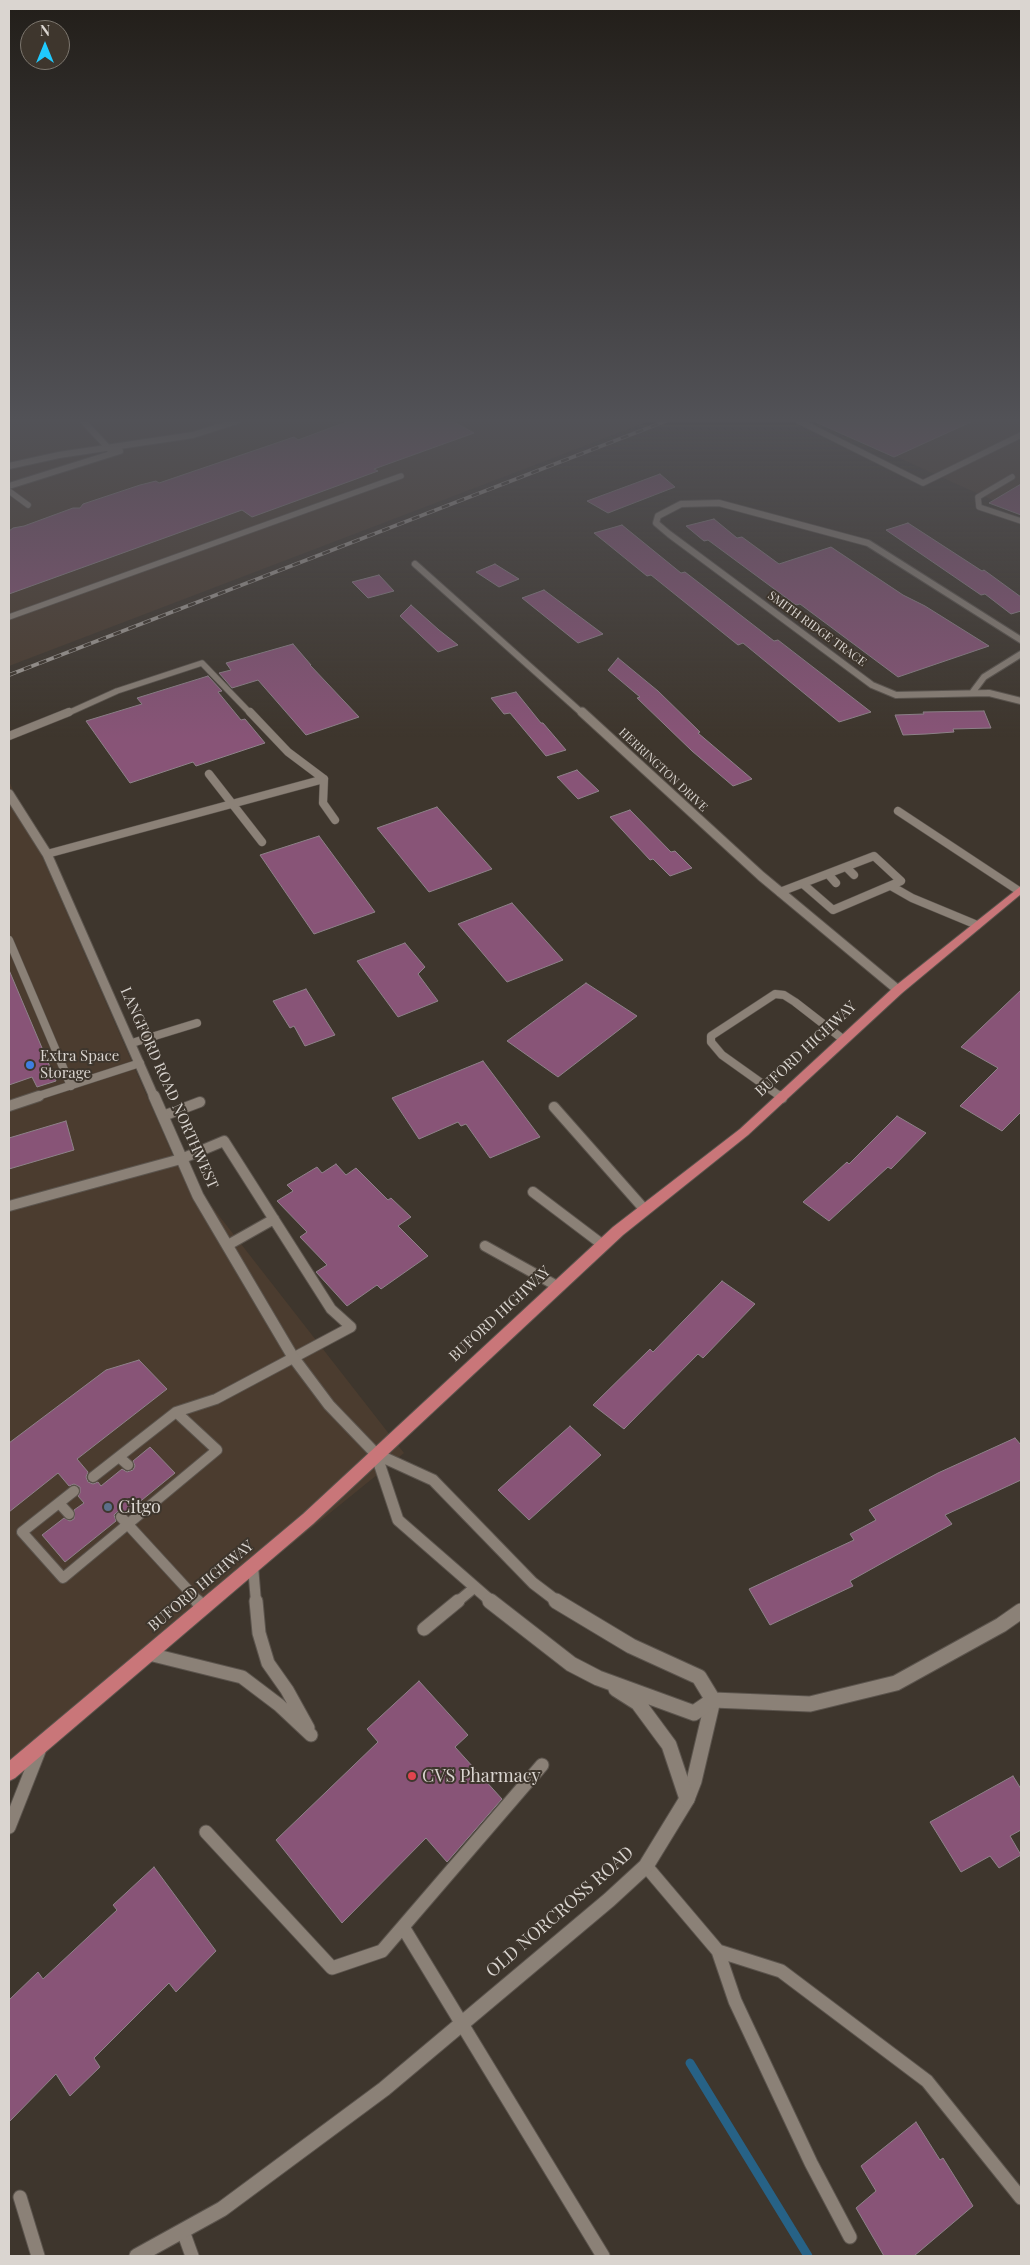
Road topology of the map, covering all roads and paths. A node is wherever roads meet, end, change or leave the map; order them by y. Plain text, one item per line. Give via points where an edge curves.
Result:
1 (260, 527) edge
2 (660, 527) edge
3 (807, 527) edge
4 (415, 564) dead end
5 (9, 617) edge
6 (1021, 640) edge
7 (1021, 654) edge
8 (972, 693) junction
9 (1021, 701) edge
10 (9, 736) edge
11 (209, 774) dead end
12 (324, 779) junction
13 (9, 794) edge
14 (231, 804) junction
15 (898, 811) dead end
16 (335, 820) dead end
17 (262, 842) dead end
18 (47, 854) junction
19 (846, 867) junction
20 (828, 874) junction
21 (854, 875) dead end
22 (836, 883) dead end
23 (803, 884) junction
24 (866, 886) dead end
25 (890, 886) junction
26 (1021, 891) edge
27 (780, 892) junction
28 (874, 893) junction
29 (847, 894) dead end
30 (854, 902) junction
31 (977, 925) junction
32 (9, 940) edge
33 (898, 990) junction
34 (197, 1023) dead end
35 (844, 1040) junction
36 (132, 1044) junction
37 (140, 1063) junction
38 (71, 1086) junction
39 (782, 1098) junction
40 (200, 1102) dead end
41 (9, 1106) edge
42 (554, 1107) dead end
43 (163, 1116) junction
44 (181, 1159) junction
45 (533, 1192) dead end
46 (9, 1206) edge
47 (645, 1210) junction
48 (274, 1219) junction
49 (603, 1244) junction
50 (228, 1245) junction
51 (485, 1246) dead end
52 (557, 1286) junction
53 (293, 1357) junction
54 (176, 1412) junction
55 (376, 1454) junction
56 (119, 1457) junction
57 (128, 1465) dead end
58 (93, 1477) dead end
59 (74, 1491) dead end
60 (157, 1494) joint
61 (59, 1503) junction
62 (69, 1514) dead end
63 (125, 1520) junction
64 (253, 1566) junction
65 (474, 1588) junction
66 (204, 1608) junction
67 (1021, 1611) edge
68 (424, 1629) dead end
69 (150, 1654) junction
70 (598, 1678) junction
71 (713, 1700) junction
72 (42, 1744) junction
73 (542, 1765) dead end
74 (9, 1772) edge
75 (687, 1799) junction
76 (9, 1827) edge
77 (206, 1832) dead end
78 (646, 1866) junction
79 (402, 1927) junction
80 (718, 1951) junction
81 (462, 2023) junction
82 (20, 2197) dead end
83 (1021, 2198) edge
84 (183, 2231) junction
85 (850, 2237) dead end
86 (38, 2256) edge
87 (137, 2256) edge
88 (192, 2256) edge
89 (603, 2256) edge

1 - 5 lane
2 - 8 street, SMITH RIDGE TRACE via 872,684 896,695
3 - 6 street, SMITH RIDGE TRACE via 868,543
4 - 27 street, HERRINGTON DRIVE
7 - 8 street via 984,677
8 - 9 street, SMITH RIDGE TRACE
10 - 12 lane via 117,690 202,663 288,752
11 - 14 lane
12 - 14 lane
12 - 16 lane via 323,803
13 - 18 street, LANGFORD ROAD NORTHWEST
14 - 17 lane
14 - 18 lane
15 - 26 lane
18 - 36 street, LANGFORD ROAD NORTHWEST
19 - 20 lane
19 - 21 lane
19 - 25 lane via 874,856 901,882
20 - 22 lane
20 - 23 lane
23 - 27 lane
23 - 30 lane via 833,910
24 - 28 lane
25 - 28 lane
25 - 31 lane
26 - 31 main road, BUFORD HIGHWAY
27 - 33 street, HERRINGTON DRIVE
28 - 30 lane
29 - 30 lane
31 - 33 main road, BUFORD HIGHWAY
32 - 38 lane
33 - 35 main road, BUFORD HIGHWAY
34 - 36 lane
35 - 39 main road, BUFORD HIGHWAY
35 - 39 lane via 795,1002 775,994 711,1036 711,1042 722,1055
36 - 37 street, LANGFORD ROAD NORTHWEST
37 - 38 lane
37 - 43 street, LANGFORD ROAD NORTHWEST
38 - 41 lane
39 - 47 main road, BUFORD HIGHWAY
40 - 43 lane
42 - 47 lane
43 - 44 street, LANGFORD ROAD NORTHWEST
44 - 46 lane
44 - 48 lane via 224,1141
44 - 50 street, LANGFORD ROAD NORTHWEST via 198,1196
45 - 49 lane
47 - 49 main road, BUFORD HIGHWAY
48 - 50 lane
48 - 53 lane via 331,1309 352,1328
49 - 52 main road, BUFORD HIGHWAY
50 - 53 street, LANGFORD ROAD NORTHWEST
51 - 52 lane
52 - 55 main road, BUFORD HIGHWAY
53 - 54 lane via 216,1399
53 - 55 street, LANGFORD ROAD NORTHWEST via 329,1405
54 - 56 lane
54 - 60 lane via 217,1450
55 - 64 main road, BUFORD HIGHWAY via 308,1520
55 - 65 street, LANGFORD ROAD NORTHWEST via 398,1520
55 - 71 street, LANGFORD ROAD NORTHWEST via 433,1480 533,1583 563,1606 632,1646 699,1677
56 - 57 lane
56 - 58 lane
59 - 61 lane
60 - 63 lane
61 - 62 lane
61 - 63 lane via 22,1532 63,1578
63 - 66 lane
64 - 66 main road, BUFORD HIGHWAY
64 - 69 lane via 259,1633 268,1663 312,1734 242,1677
65 - 68 lane
65 - 70 street, LANGFORD ROAD NORTHWEST via 571,1664
66 - 69 main road, BUFORD HIGHWAY
67 - 71 street via 896,1683 810,1704
69 - 72 main road, BUFORD HIGHWAY
70 - 71 street, LANGFORD ROAD NORTHWEST via 694,1713
70 - 75 street via 638,1703 669,1745
71 - 75 street, OLD NORCROSS ROAD
72 - 74 main road, BUFORD HIGHWAY
72 - 76 lane
73 - 79 lane
75 - 78 street, OLD NORCROSS ROAD
77 - 79 lane via 332,1968 382,1951
78 - 80 lane
78 - 81 street, OLD NORCROSS ROAD
79 - 81 lane
80 - 83 lane via 781,1971 927,2081
80 - 85 lane via 735,2001 811,2163
81 - 84 street, OLD NORCROSS ROAD via 384,2089 222,2210
81 - 89 lane
82 - 86 lane
84 - 87 street, OLD NORCROSS ROAD
84 - 88 lane

